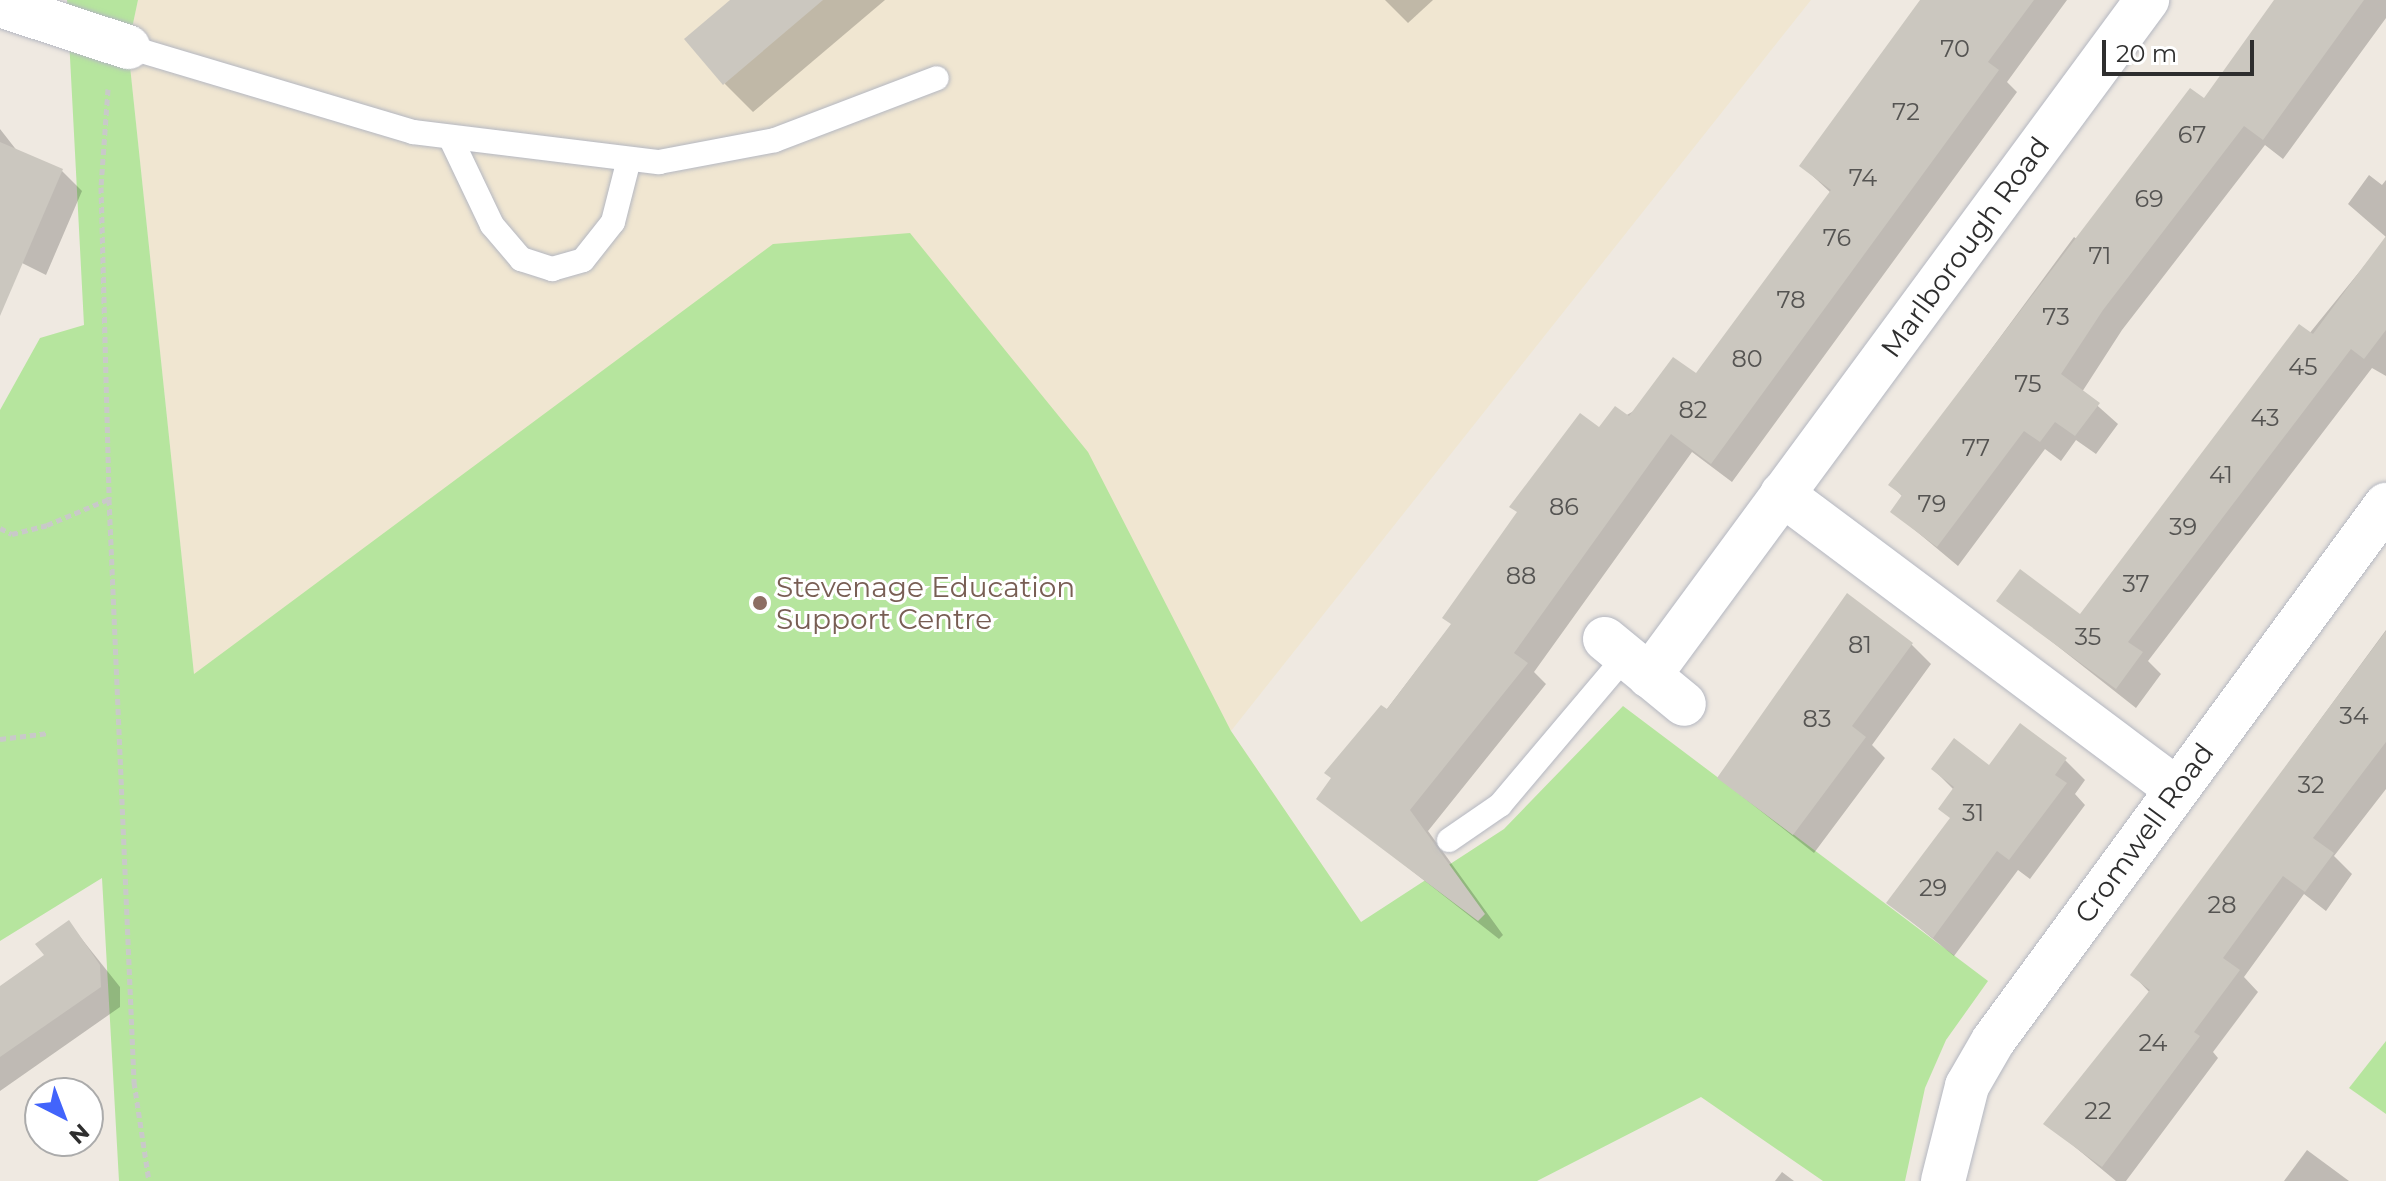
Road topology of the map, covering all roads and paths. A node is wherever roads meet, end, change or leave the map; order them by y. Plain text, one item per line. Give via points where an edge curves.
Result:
1 (2147, 0) edge
2 (14, 5) edge
3 (114, 42) junction
4 (937, 78) dead end
5 (451, 139) junction
6 (629, 159) junction
7 (1782, 494) junction
8 (109, 499) junction
9 (2386, 505) edge
10 (0, 528) edge
11 (1627, 657) junction
12 (1684, 704) dead end
13 (49, 733) dead end
14 (0, 739) edge
15 (2176, 789) junction
16 (1449, 840) dead end
17 (149, 1181) edge
18 (1943, 1181) edge

1 - 7 street, Marlborough Road
2 - 3 street
3 - 5 lane
3 - 8 path via 101,123
4 - 6 lane via 775,140 659,162
5 - 6 lane
5 - 6 lane via 492,225 521,259 552,269 583,260 613,222
7 - 11 street, Marlborough Road
7 - 15 street
8 - 10 path via 47,525 12,534
8 - 17 path via 134,1082
9 - 15 street, Cromwell Road
11 - 12 street
11 - 16 lane via 1500,805
13 - 14 path
15 - 18 street, Cromwell Road via 1967,1086

